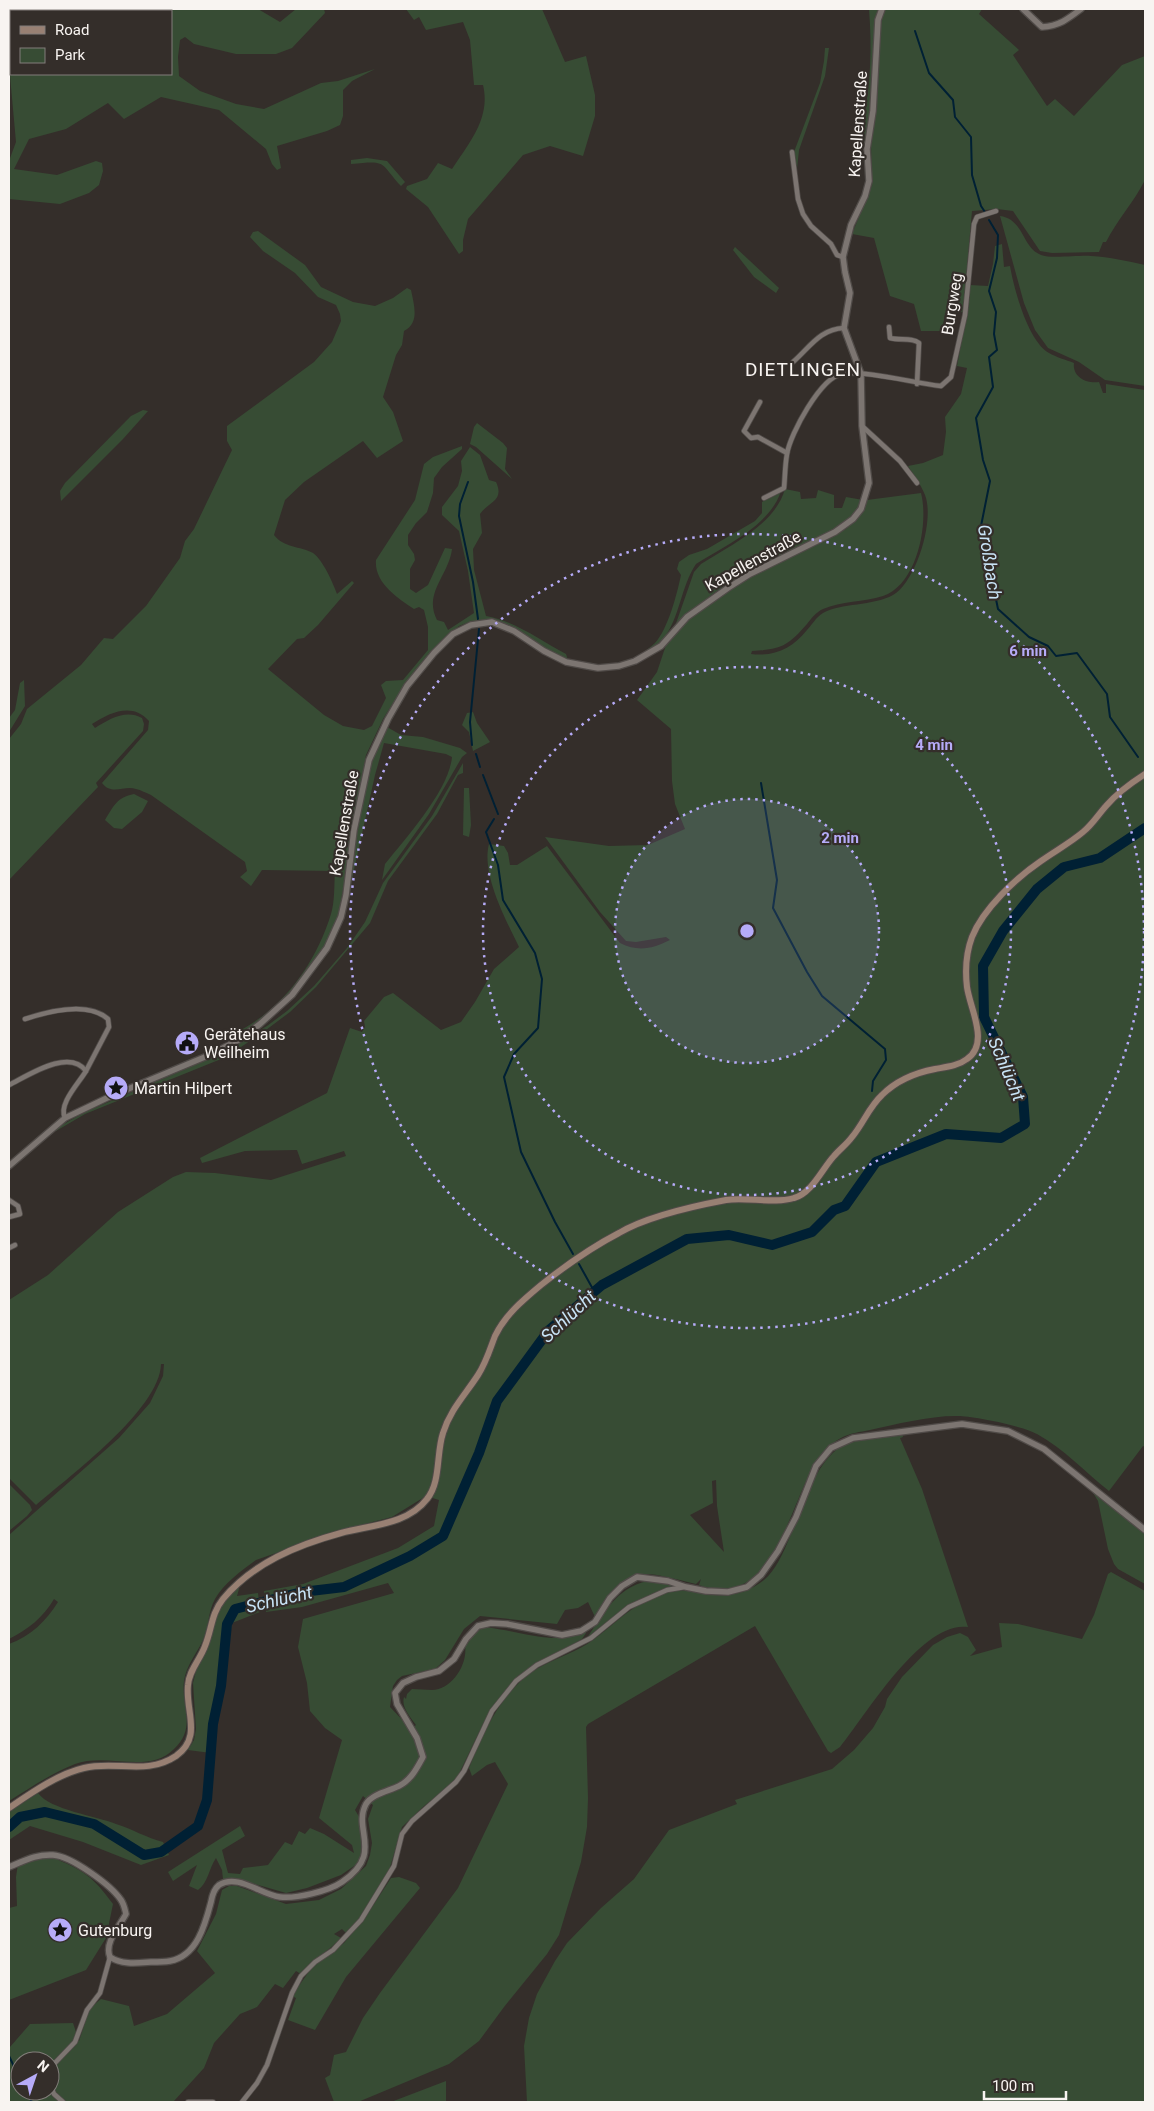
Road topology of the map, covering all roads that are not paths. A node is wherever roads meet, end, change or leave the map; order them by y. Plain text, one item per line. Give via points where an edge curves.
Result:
1 (882, 9) edge
2 (1023, 9) edge
3 (1081, 9) edge
4 (792, 152) dead end
5 (996, 211) dead end
6 (844, 257) junction
7 (890, 327) dead end
8 (844, 328) junction
9 (793, 362) dead end
10 (861, 374) junction
11 (917, 384) junction
12 (760, 402) dead end
13 (862, 426) junction
14 (787, 452) junction
15 (917, 483) dead end
16 (764, 498) dead end
17 (1145, 774) edge
18 (25, 1019) dead end
19 (86, 1071) junction
20 (9, 1085) edge
21 (65, 1118) junction
22 (9, 1166) edge
23 (9, 1200) edge
24 (9, 1217) edge
25 (15, 1245) dead end
26 (9, 1248) edge
27 (1145, 1530) edge
28 (686, 1587) junction
29 (9, 1808) edge
30 (9, 1867) edge
31 (110, 1957) junction
32 (60, 2058) edge
33 (188, 2102) edge
34 (213, 2102) edge
35 (242, 2102) edge

1 - 6 street, Kapellenstraße via 878,20 873,111 867,149 869,182 851,225
2 - 3 street via 1042,27 1064,22
4 - 6 street via 798,200 804,214 811,226 831,244 837,256
5 - 11 street, Burgweg via 977,217 974,224 965,314 951,377 941,386
6 - 8 street, Kapellenstraße via 850,293
7 - 11 street, Burgweg via 890,338 919,343
8 - 9 street via 833,328 823,334
8 - 10 street, Kapellenstraße
10 - 11 street, Burgweg
10 - 13 street, Kapellenstraße
10 - 14 street, Burgweg via 838,375 812,399
12 - 14 street via 744,431 751,438 758,437
13 - 15 street via 899,460
13 - 21 street, Kapellenstraße via 869,483 861,509 853,519 835,532 728,588 687,617 661,646 635,661 598,668 581,666 544,652 514,630 492,622 471,625 453,634 407,686 369,760 341,917 327,948 292,995 240,1040
14 - 16 street via 784,488
17 - 29 main road via 1120,792 1083,832 1014,882 978,925 968,951 966,968 967,990 979,1040 970,1058 953,1066 910,1075 894,1084 801,1195 791,1200 730,1200 638,1224 612,1237 544,1283 502,1324 480,1373 452,1410 441,1439 432,1492 424,1504 392,1521 334,1534 280,1555 249,1573 219,1604 205,1646 189,1677 187,1689 192,1727 184,1749 150,1767 103,1765 78,1769
18 - 19 street via 66,1010 102,1013 109,1027
19 - 20 street via 76,1062 53,1064
19 - 21 street via 64,1106 62,1113
21 - 22 street, Kapellenstraße
23 - 24 street via 18,1206 20,1214
25 - 26 street
27 - 28 street via 1044,1449 1008,1431 962,1424 895,1431 853,1438 831,1448 816,1466 796,1517 778,1551 761,1575 747,1587 728,1592
28 - 31 street via 637,1577 610,1598 595,1622 580,1631 562,1635 507,1624 478,1626 454,1658 438,1671 416,1676 403,1683 395,1693 397,1704 417,1738 423,1757 416,1772 400,1786 367,1802 362,1813 365,1855 342,1882 296,1897 279,1897 235,1881 218,1885 200,1937 189,1951 171,1961 123,1963
28 - 35 street via 667,1590 629,1607 591,1638 537,1665 516,1681 492,1711 456,1782 412,1820 402,1834 394,1866 361,1920 333,1950 301,1976 267,2065
30 - 31 street via 30,1857 54,1855 79,1865 105,1885 121,1900 126,1914 109,1943
31 - 32 street via 100,1993 87,2010 75,2042
33 - 34 street

